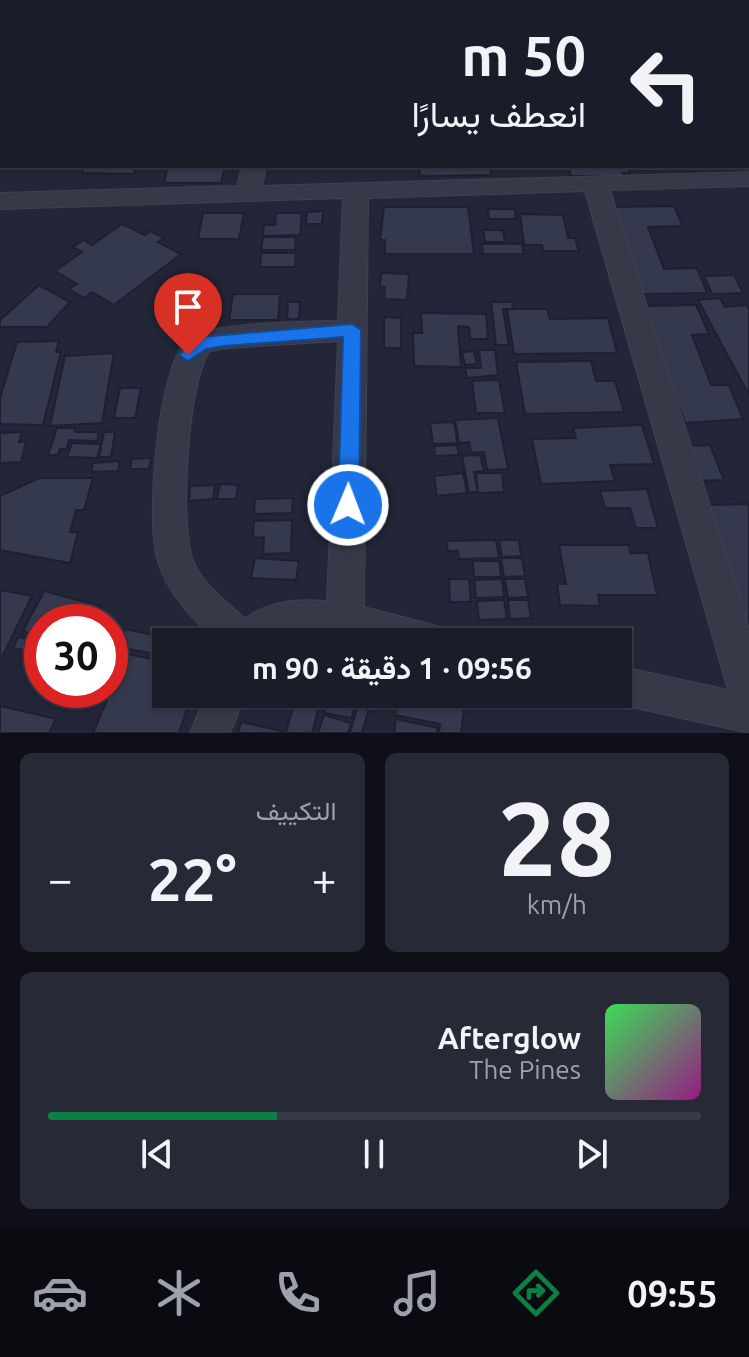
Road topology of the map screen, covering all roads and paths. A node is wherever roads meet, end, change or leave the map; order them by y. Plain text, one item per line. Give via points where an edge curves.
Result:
1 (254, 168) edge
2 (749, 179) edge
3 (596, 185) junction
4 (356, 191) junction
5 (248, 194) junction
6 (34, 200) junction
7 (0, 201) edge
8 (0, 217) edge
9 (352, 330) junction
10 (345, 621) junction
11 (231, 628) edge
12 (264, 628) edge
13 (375, 628) edge
14 (632, 688) edge
15 (749, 692) edge
16 (220, 708) edge
17 (749, 714) edge
18 (210, 733) edge

1 - 5 street
2 - 3 street
3 - 4 street
3 - 15 street
4 - 5 street
4 - 9 street
5 - 6 street
6 - 7 street
6 - 8 street
9 - 10 street
9 - 11 street via 224,340 201,344 188,355 172,451 168,526 175,560 192,588
10 - 12 street via 275,620
10 - 13 street
14 - 17 street
16 - 18 street

